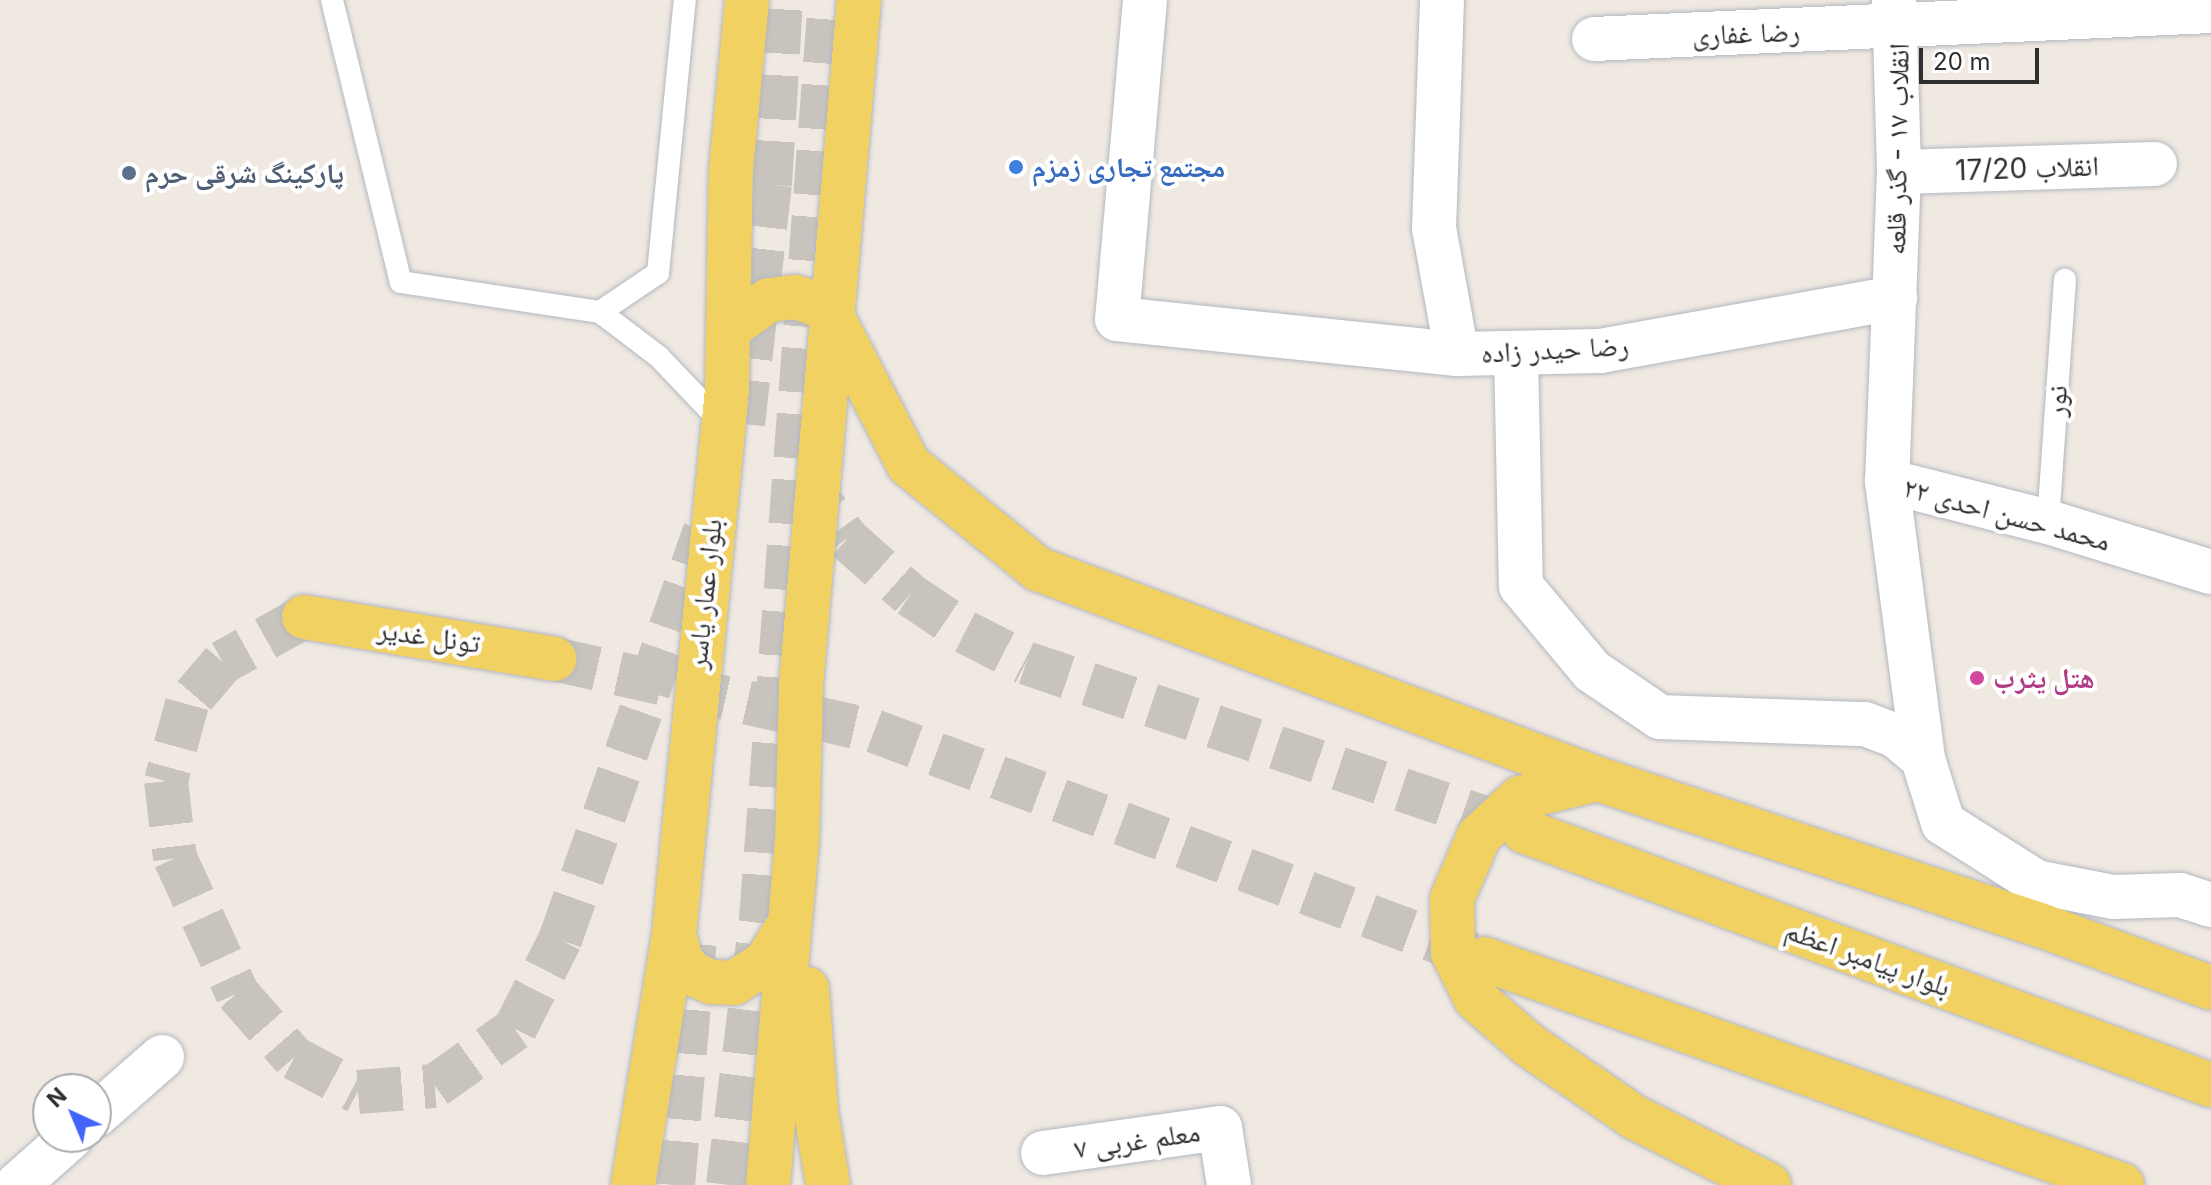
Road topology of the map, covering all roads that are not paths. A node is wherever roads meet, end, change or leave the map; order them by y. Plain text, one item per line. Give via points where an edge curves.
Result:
1 (332, 0) edge
2 (685, 0) edge
3 (747, 0) edge
4 (859, 0) edge
5 (1145, 0) edge
6 (1442, 0) edge
7 (2211, 11) edge
8 (1896, 14) edge
9 (1594, 39) dead end
10 (2155, 164) dead end
11 (1899, 172) junction
12 (2065, 280) dead end
13 (1895, 298) junction
14 (600, 312) junction
15 (832, 316) junction
16 (728, 329) junction
17 (1516, 353) junction
18 (1457, 354) junction
19 (722, 423) junction
20 (1887, 481) junction
21 (2048, 522) junction
22 (2211, 572) edge
23 (304, 617) tunnel mouth
24 (554, 659) tunnel mouth
25 (1923, 759) junction
26 (1598, 779) junction
27 (1524, 831) tunnel mouth
28 (797, 843) junction
29 (2211, 905) edge
30 (790, 923) junction
31 (674, 934) junction
32 (1484, 959) tunnel mouth
33 (2211, 988) edge
34 (162, 1057) dead end
35 (2211, 1085) edge
36 (112, 1101) edge
37 (53, 1153) edge
38 (1043, 1153) dead end
39 (17, 1185) edge
40 (633, 1185) edge
41 (768, 1185) edge
42 (828, 1185) edge
43 (1229, 1185) edge
44 (1769, 1185) edge
45 (2122, 1185) edge

1 - 14 lane via 401,282
2 - 14 lane via 658,273
3 - 16 main road, بلوار عمار یاسر via 731,170
4 - 15 main road
5 - 18 street, رضا حیدر زاده via 1117,319 1212,333
6 - 18 street via 1434,228
7 - 8 street, رضا غفاری
8 - 9 street, رضا غفاری
8 - 11 street, انقلاب ۱۷ - گذر قلعه
10 - 11 street, انقلاب 17/20
11 - 13 street, انقلاب ۱۷ - گذر قلعه
12 - 21 lane, نور
13 - 17 street, رضا حیدر زاده via 1600,351
13 - 20 street, ۲۲ محمد حسن احدی
14 - 19 lane via 659,357
15 - 16 main road via 795,297 769,300
15 - 26 main road via 909,465 1038,569
15 - 28 main road via 801,686
16 - 19 main road, بلوار عمار یاسر
17 - 18 street, رضا حیدر زاده
17 - 25 street via 1521,586 1592,671 1660,717 1865,724 1896,736
19 - 31 main road, بلوار عمار یاسر
20 - 21 street, ۲۲ محمد حسن احدی
20 - 25 street
21 - 22 street, ۲۲ محمد حسن احدی
23 - 24 main road, تونل غدیر
25 - 29 street via 1943,823 2036,882 2113,897 2180,895
26 - 33 main road via 2040,925
26 - 44 main road via 1520,798 1479,836 1452,899 1453,953 1476,999 1529,1045 1634,1117
27 - 35 main road, بلوار پیامبر اعظم
28 - 30 main road
28 - 42 main road via 816,1112
30 - 31 main road via 766,962 734,983 711,982 691,973
30 - 41 main road
31 - 40 main road, بلوار عمار یاسر
32 - 45 main road
34 - 36 street
37 - 39 street
38 - 43 street, معلم غربی ۷ via 1220,1128

